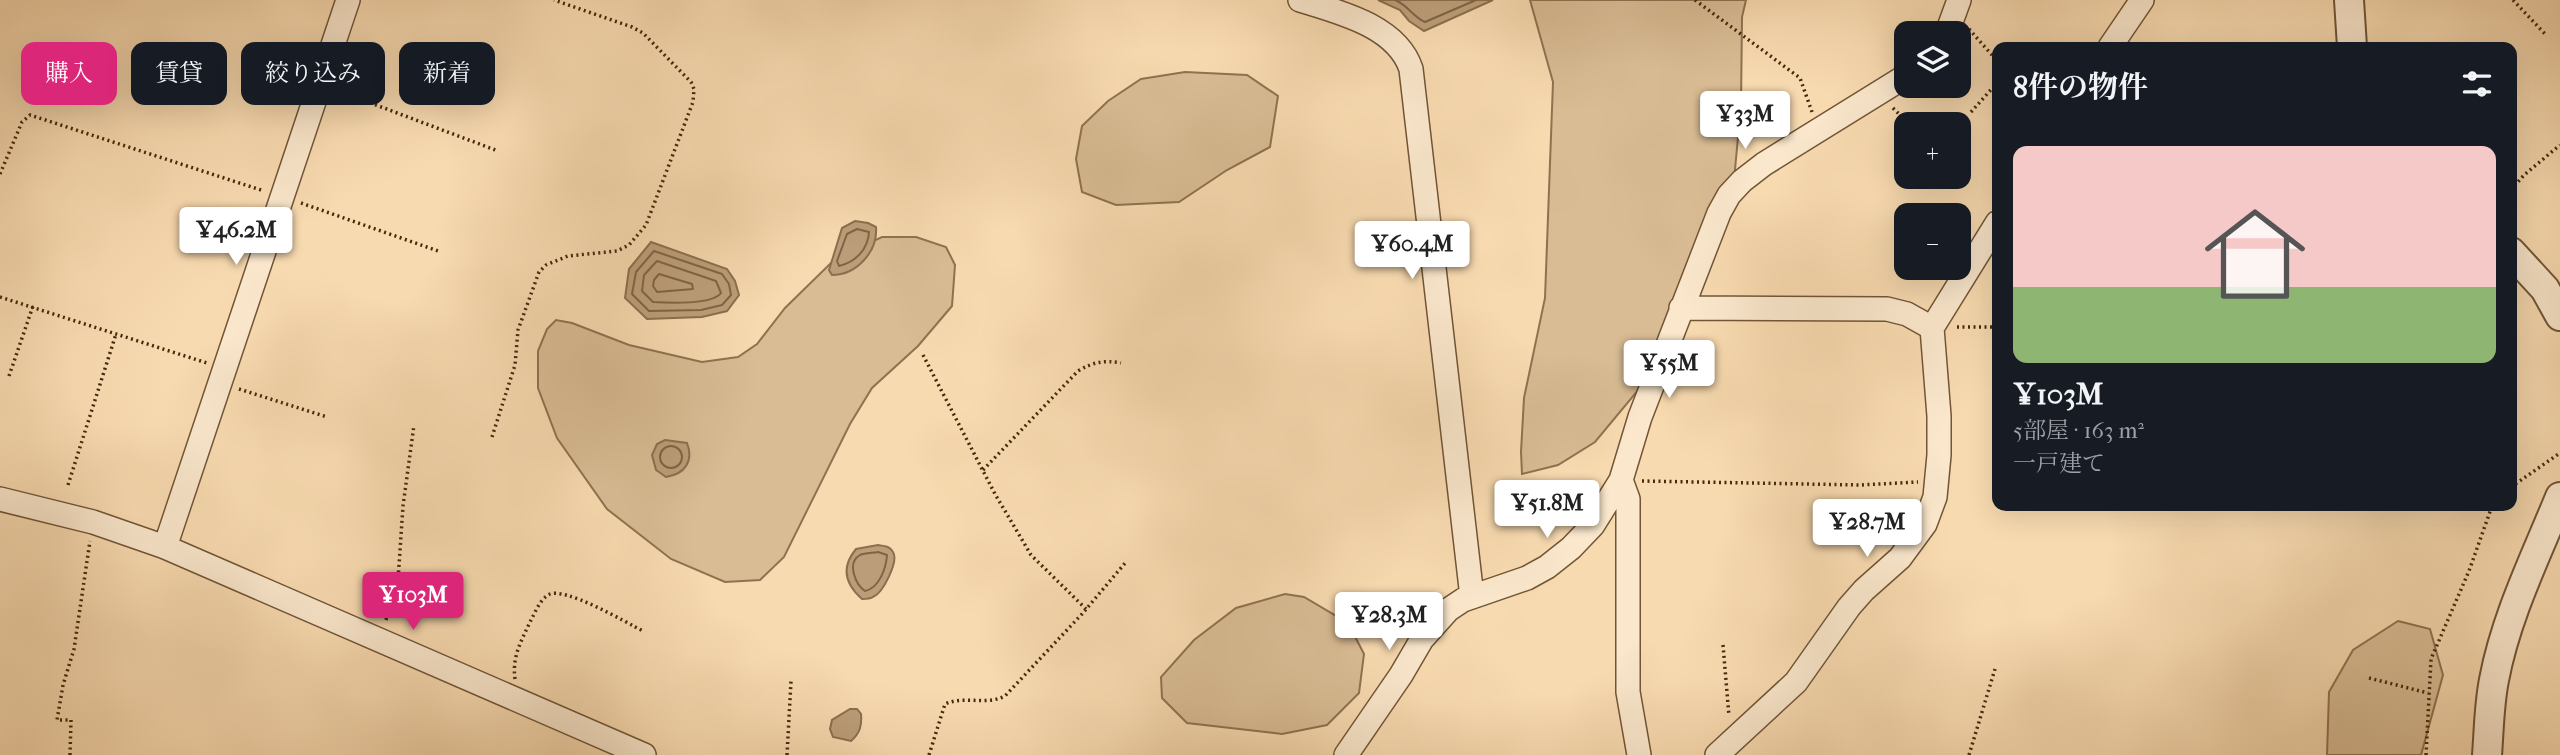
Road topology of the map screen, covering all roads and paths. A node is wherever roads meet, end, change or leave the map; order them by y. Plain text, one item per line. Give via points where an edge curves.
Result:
1 (348, 0) edge
2 (554, 0) edge
3 (1300, 0) edge
4 (1696, 0) edge
5 (2142, 0) edge
6 (2349, 0) edge
7 (2513, 0) edge
8 (1953, 17) edge
9 (2546, 35) dead end
10 (334, 42) edge
11 (2113, 42) edge
12 (2352, 42) edge
13 (1992, 55) edge
14 (1894, 83) edge
15 (1992, 88) edge
16 (313, 105) edge
17 (381, 105) edge
18 (1970, 112) dead end
19 (1819, 130) junction
20 (2560, 145) edge
21 (498, 151) dead end
22 (0, 174) edge
23 (2517, 184) edge
24 (282, 197) junction
25 (1992, 231) edge
26 (441, 252) dead end
27 (2517, 259) edge
28 (0, 297) edge
29 (33, 306) junction
30 (1681, 308) junction
31 (2560, 316) edge
32 (1992, 326) edge
33 (1932, 328) junction
34 (116, 333) junction
35 (923, 355) dead end
36 (1121, 363) dead end
37 (9, 376) dead end
38 (224, 376) junction
39 (327, 417) dead end
40 (414, 425) dead end
41 (492, 437) dead end
42 (2560, 453) edge
43 (983, 471) junction
44 (1621, 480) junction
45 (1937, 482) junction
46 (2517, 483) edge
47 (68, 485) dead end
48 (2560, 497) edge
49 (0, 499) edge
50 (2488, 511) edge
51 (93, 522) junction
52 (165, 547) junction
53 (1126, 562) dead end
54 (1472, 597) junction
55 (1086, 609) junction
56 (643, 631) dead end
57 (379, 641) junction
58 (1723, 645) dead end
59 (1995, 669) dead end
60 (2369, 678) dead end
61 (791, 681) dead end
62 (2428, 693) junction
63 (514, 698) junction
64 (1734, 739) junction
65 (70, 755) edge
66 (644, 755) edge
67 (787, 755) edge
68 (929, 755) edge
69 (1346, 755) edge
70 (1639, 755) edge
71 (1717, 755) edge
72 (1969, 755) edge
73 (2426, 755) edge
74 (2487, 755) edge

1 - 10 street
2 - 41 path via 643,33 691,82 693,102 639,235 617,251 568,257 539,272 518,330 515,365
3 - 54 street via 1377,28 1407,57 1411,69
4 - 19 path via 1800,78
5 - 11 street
6 - 12 street
7 - 9 path
8 - 13 path
14 - 19 street
15 - 18 path
16 - 24 street
17 - 21 path
19 - 30 street via 1764,164 1729,195
20 - 23 path
22 - 24 path via 22,122 30,115
24 - 26 path
24 - 38 street
25 - 33 street
27 - 31 street via 2545,289
28 - 29 path
29 - 34 path
29 - 37 path
30 - 33 street via 1887,309
30 - 44 street
32 - 33 path
33 - 45 street via 1939,416
34 - 38 path
34 - 47 path
35 - 43 path
36 - 43 path via 1091,363 1078,371
38 - 39 path
38 - 52 street
40 - 57 path via 398,580
42 - 46 path
43 - 55 path via 1031,555
44 - 45 path
44 - 54 street via 1593,525 1547,567
44 - 70 street via 1628,499 1628,692
45 - 64 street via 1926,524 1916,540 1849,607 1796,682
48 - 74 street via 2500,654
49 - 51 street
50 - 62 path via 2469,571 2431,659
51 - 52 street
51 - 65 path via 74,649 57,720 71,720
52 - 57 street
53 - 55 path
54 - 69 street via 1448,610 1422,639
55 - 68 path via 1005,696 988,702 958,699 944,704
56 - 63 path via 559,592 549,594 516,651
57 - 63 street
58 - 64 path
59 - 72 path
60 - 62 path
61 - 67 path
62 - 73 path
63 - 66 street
64 - 71 street

